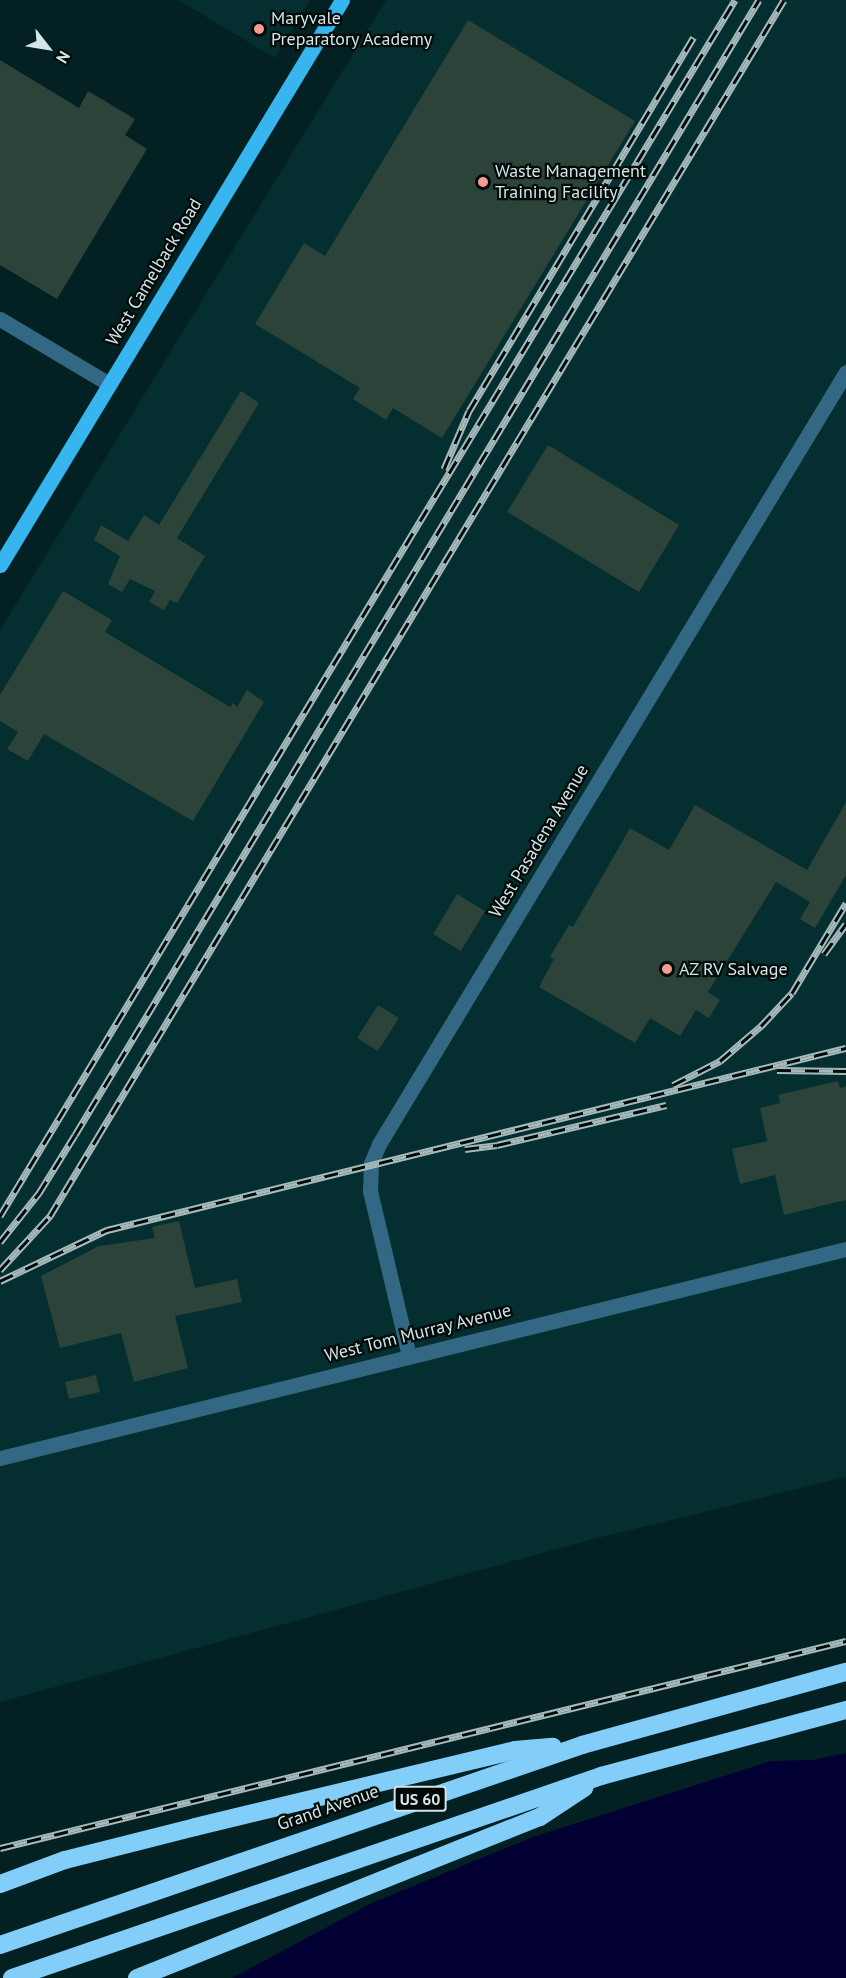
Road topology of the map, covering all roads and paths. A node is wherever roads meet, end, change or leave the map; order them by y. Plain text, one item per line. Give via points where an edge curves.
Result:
1 (342, 0) edge
2 (0, 319) edge
3 (846, 372) edge
4 (109, 384) junction
5 (0, 565) edge
6 (846, 1249) edge
7 (409, 1356) junction
8 (0, 1458) edge
9 (846, 1672) edge
10 (846, 1710) edge
11 (582, 1745) junction
12 (601, 1776) junction
13 (0, 1884) edge
14 (0, 1945) edge
15 (12, 1978) edge
16 (136, 1978) edge

1 - 4 main road, West Camelback Road
2 - 4 street
3 - 7 street, West Pasadena Avenue via 379,1144 371,1163 370,1191
4 - 5 main road, West Camelback Road
6 - 7 street, West Tom Murray Avenue
7 - 8 street, West Tom Murray Avenue
9 - 11 highway, Grand Avenue / US 60
10 - 12 highway, US 60
11 - 13 highway via 515,1750 66,1860
11 - 14 highway, Grand Avenue / US 60
12 - 15 highway, US 60
12 - 16 highway via 540,1817

